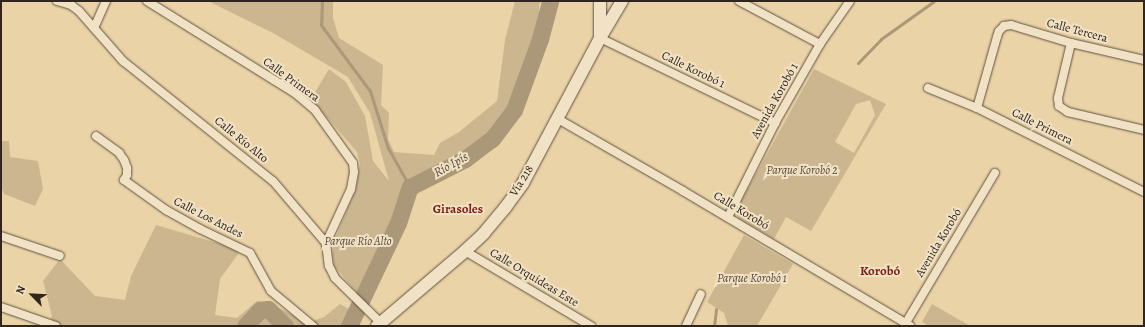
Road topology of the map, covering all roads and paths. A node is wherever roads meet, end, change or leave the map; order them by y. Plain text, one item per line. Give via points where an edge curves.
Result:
1 (57, 1) edge
2 (106, 1) edge
3 (147, 1) edge
4 (600, 1) edge
5 (622, 1) edge
6 (739, 1) edge
7 (850, 1) edge
8 (94, 28) junction
9 (600, 38) junction
10 (1071, 43) junction
11 (820, 44) junction
12 (1144, 60) edge
13 (928, 88) dead end
14 (978, 108) junction
15 (558, 119) junction
16 (775, 123) junction
17 (1144, 130) edge
18 (96, 136) dead end
19 (995, 173) dead end
20 (1144, 192) edge
21 (728, 218) junction
22 (1, 238) edge
23 (326, 243) junction
24 (465, 251) junction
25 (60, 256) dead end
26 (701, 294) dead end
27 (1, 307) edge
28 (379, 324) edge
29 (907, 325) edge
30 (56, 326) edge
31 (313, 326) edge
32 (591, 326) edge
33 (686, 326) edge

1 - 8 street, Calle Río Alto via 79,11
2 - 8 street
3 - 23 street, Calle Primera via 296,94 319,116 353,163 354,172 351,189
4 - 9 main road
5 - 9 main road, Vía 218
6 - 11 street
7 - 11 street, Avenida Korobó 1
8 - 23 street, Calle Río Alto via 123,61 273,181
9 - 15 main road, Vía 218
9 - 16 street, Calle Korobó 1
10 - 12 street, Calle Tercera
10 - 14 street, Calle Tercera via 1011,25 1004,26 997,37
10 - 17 street via 1058,98 1059,106 1068,112
11 - 16 street, Avenida Korobó 1
13 - 14 street, Calle Primera
14 - 20 street, Calle Primera
15 - 21 street, Calle Korobó
15 - 24 main road, Vía 218 via 523,183 484,233
16 - 21 street, Avenida Korobó 1
18 - 31 street, Calle Los Andes via 124,160 127,175 121,183 200,229 250,252 271,291
19 - 29 street, Avenida Korobó
21 - 29 street, Calle Korobó
22 - 25 street
23 - 28 street via 329,266 336,278
24 - 28 main road, Vía 218
24 - 32 street, Calle Orquídeas Este
26 - 33 street
27 - 30 street

